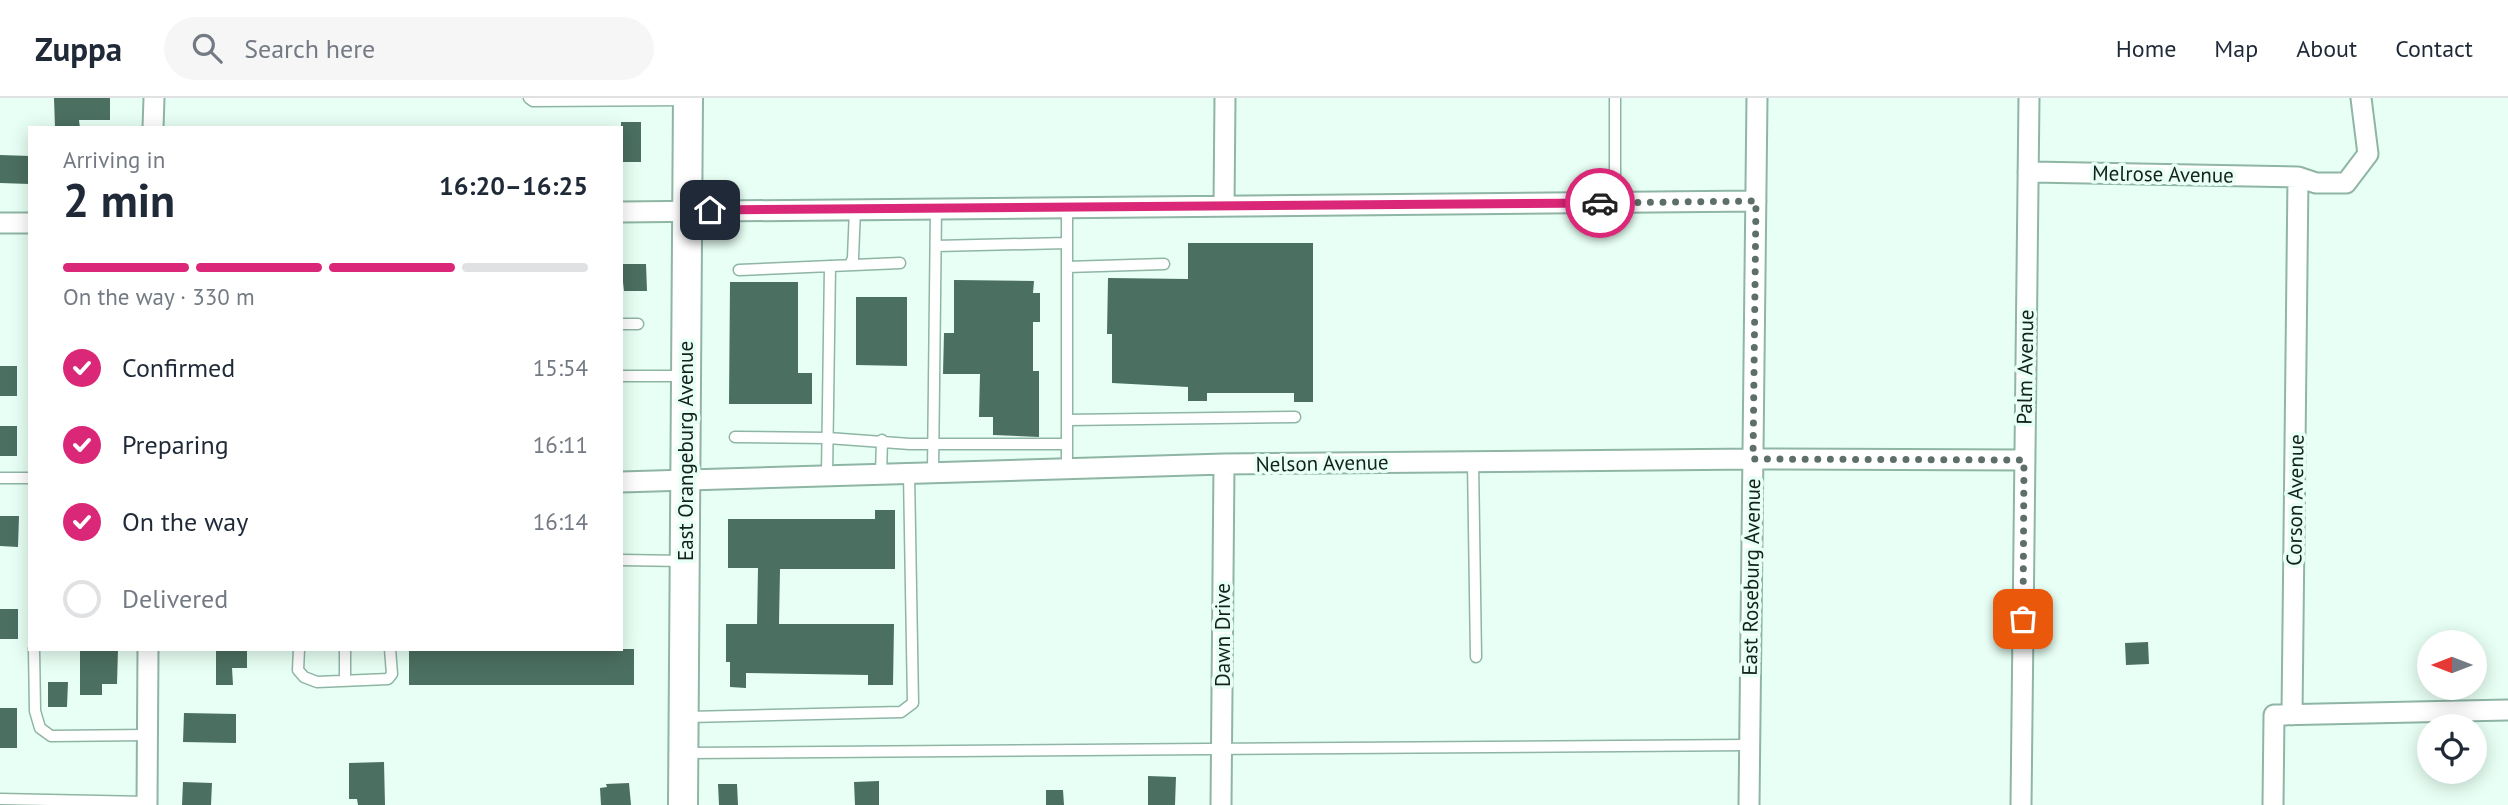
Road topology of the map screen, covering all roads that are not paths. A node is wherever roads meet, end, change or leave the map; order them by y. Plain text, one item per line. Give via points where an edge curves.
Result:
1 (153, 98) edge
2 (528, 98) edge
3 (1225, 98) edge
4 (1615, 98) edge
5 (1757, 98) edge
6 (2029, 98) edge
7 (2361, 98) edge
8 (688, 99) edge
9 (153, 126) edge
10 (2028, 172) junction
11 (2298, 177) junction
12 (1756, 201) junction
13 (1615, 203) junction
14 (1224, 206) junction
15 (1068, 207) junction
16 (936, 208) junction
17 (855, 209) junction
18 (687, 211) junction
19 (623, 212) edge
20 (0, 223) edge
21 (28, 223) edge
22 (1067, 243) junction
23 (936, 246) junction
24 (900, 263) dead end
25 (1164, 264) dead end
26 (850, 265) junction
27 (830, 266) junction
28 (1067, 267) junction
29 (739, 270) dead end
30 (623, 324) edge
31 (638, 324) dead end
32 (623, 376) edge
33 (686, 376) junction
34 (1295, 418) dead end
35 (1067, 420) junction
36 (735, 437) dead end
37 (828, 438) junction
38 (882, 440) junction
39 (933, 443) junction
40 (1066, 444) junction
41 (1753, 459) junction
42 (2024, 460) junction
43 (1473, 462) junction
44 (1224, 464) junction
45 (1067, 468) junction
46 (933, 472) junction
47 (909, 473) junction
48 (881, 474) junction
49 (827, 475) junction
50 (0, 478) edge
51 (28, 478) edge
52 (685, 479) junction
53 (623, 482) edge
54 (623, 559) edge
55 (684, 561) junction
56 (34, 651) edge
57 (148, 651) edge
58 (299, 651) edge
59 (345, 651) edge
60 (390, 651) edge
61 (1476, 657) dead end
62 (345, 681) junction
63 (2508, 710) edge
64 (2292, 715) junction
65 (684, 717) junction
66 (148, 735) junction
67 (1749, 746) junction
68 (1221, 750) junction
69 (683, 753) junction
70 (0, 799) edge
71 (147, 803) edge
72 (683, 805) edge
73 (1221, 805) edge
74 (1749, 805) edge
75 (2021, 805) edge
76 (2273, 805) edge

1 - 9 street
2 - 8 lane via 533,102
3 - 14 street
4 - 13 lane
5 - 12 street, East Roseburg Avenue
6 - 10 street, Palm Avenue
7 - 11 street, Melrose Avenue via 2368,154 2346,183 2316,183
8 - 18 street, East Orangeburg Avenue
10 - 11 street, Melrose Avenue
10 - 42 street, Palm Avenue
11 - 64 street, Corson Avenue
12 - 13 street
12 - 41 street, East Roseburg Avenue
13 - 14 street
14 - 15 street
15 - 16 street
15 - 22 lane
16 - 17 street
16 - 23 lane
17 - 18 street
17 - 26 lane
18 - 19 street
18 - 33 street, East Orangeburg Avenue
20 - 21 street
22 - 23 lane
22 - 28 lane
23 - 39 lane
24 - 26 lane
25 - 28 lane
26 - 27 lane
27 - 29 lane
27 - 37 lane
28 - 35 lane
30 - 31 lane
32 - 33 lane
33 - 52 street, East Orangeburg Avenue
34 - 35 lane
35 - 40 lane
36 - 37 lane
37 - 38 lane
37 - 49 lane
38 - 39 lane
38 - 48 lane
39 - 40 lane
39 - 46 lane
40 - 45 lane
41 - 42 street, Nelson Avenue
41 - 43 street, Nelson Avenue
41 - 67 street, East Roseburg Avenue
42 - 75 street, Palm Avenue
43 - 44 street, Nelson Avenue
43 - 61 lane
44 - 45 street, Nelson Avenue
44 - 68 street, Dawn Drive
45 - 46 street, Nelson Avenue
46 - 47 street, Nelson Avenue
47 - 48 street, Nelson Avenue
47 - 65 lane via 913,703 901,712
48 - 49 street, Nelson Avenue
49 - 52 street, Nelson Avenue
50 - 51 lane
52 - 53 street, Nelson Avenue
52 - 55 street, East Orangeburg Avenue
54 - 55 lane
55 - 65 street, East Orangeburg Avenue
56 - 66 lane via 35,711 40,728 51,736
57 - 66 street
58 - 62 lane via 298,670 304,677 317,682
59 - 62 lane
60 - 62 lane via 392,674 388,679
63 - 64 street
64 - 76 street via 2274,715
65 - 69 street, East Orangeburg Avenue
66 - 71 street
67 - 68 lane
67 - 74 street, East Roseburg Avenue
68 - 69 lane
68 - 73 street, Dawn Drive
69 - 72 street, East Orangeburg Avenue
70 - 71 lane

